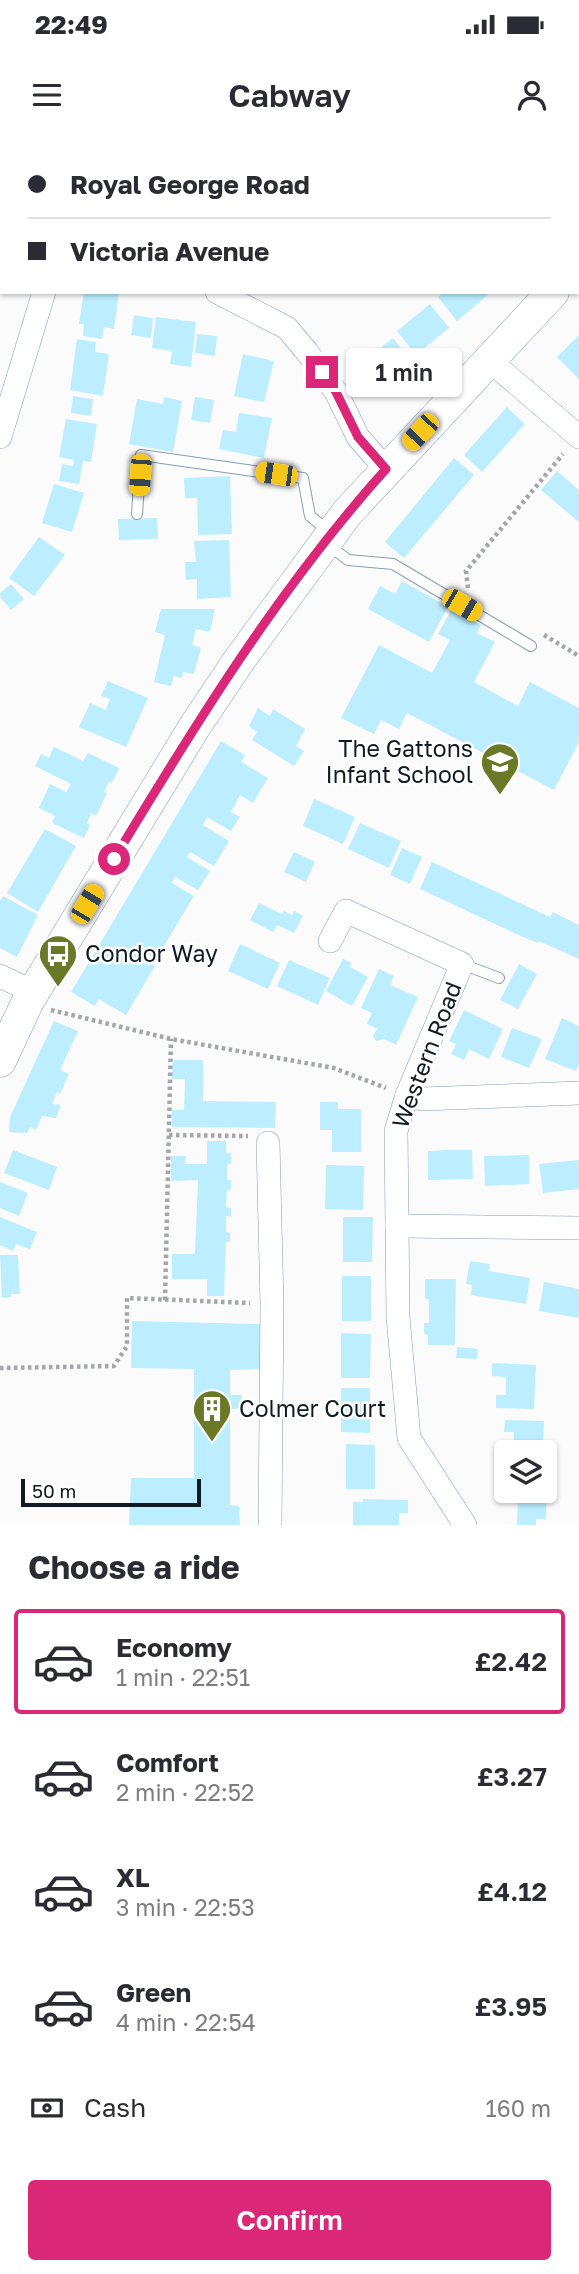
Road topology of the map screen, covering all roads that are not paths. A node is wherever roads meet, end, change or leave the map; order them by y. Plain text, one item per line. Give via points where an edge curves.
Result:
1 (43, 294) edge
2 (221, 294) edge
3 (551, 294) edge
4 (489, 359) junction
5 (0, 437) edge
6 (578, 437) edge
7 (386, 469) junction
8 (137, 514) dead end
9 (328, 538) junction
10 (531, 646) dead end
11 (330, 941) dead end
12 (462, 964) junction
13 (0, 976) edge
14 (499, 978) dead end
15 (31, 997) junction
16 (0, 1061) edge
17 (579, 1093) edge
18 (407, 1095) junction
19 (268, 1143) road end
20 (397, 1226) junction
21 (579, 1228) edge
22 (270, 1525) edge
23 (465, 1525) edge

1 - 5 street
2 - 7 street via 287,328 336,392 358,437
3 - 4 street
4 - 6 street
4 - 7 street
7 - 9 street
8 - 9 lane via 141,455 303,478 310,516
9 - 10 lane via 348,560 393,564
9 - 15 street via 195,726
11 - 12 street, Western Road via 346,911
12 - 14 lane
12 - 18 street, Western Road
13 - 15 street
15 - 16 street
17 - 18 street via 422,1099
18 - 20 street, Western Road via 396,1131
19 - 22 street
20 - 21 street
20 - 23 street, Western Road via 398,1317 409,1438

